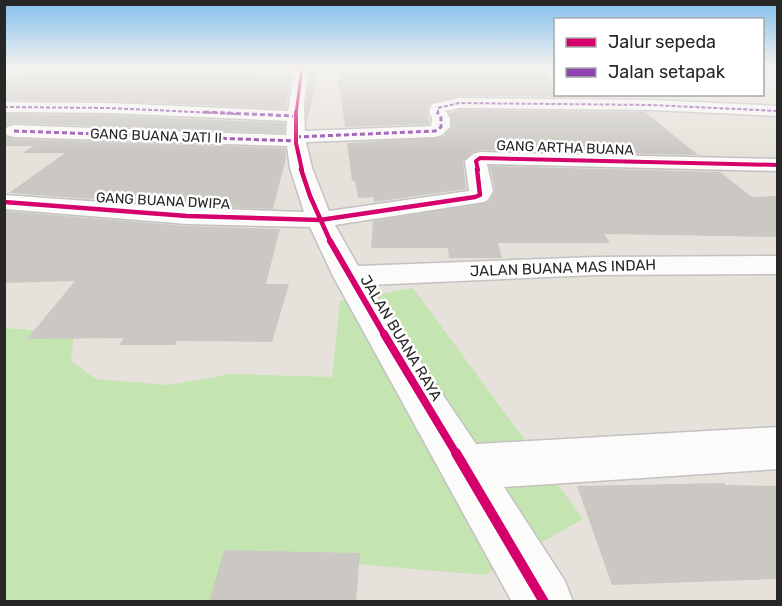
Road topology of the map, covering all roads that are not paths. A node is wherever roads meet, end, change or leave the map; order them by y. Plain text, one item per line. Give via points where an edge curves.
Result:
1 (299, 96) edge
2 (4, 107) edge
3 (777, 111) edge
4 (14, 131) dead end
5 (296, 132) junction
6 (777, 165) edge
7 (4, 201) edge
8 (320, 220) junction
9 (777, 265) edge
10 (349, 276) junction
11 (777, 448) edge
12 (466, 466) junction
13 (544, 602) edge

1 - 5 street, JALAN BUANA RAYA
2 - 5 street via 109,108
3 - 5 street via 459,103 438,108 441,127 435,131
4 - 5 street, GANG BUANA JATI II
5 - 8 street, JALAN BUANA RAYA via 301,167
6 - 8 street, GANG ARTHA BUANA via 480,158 476,161 481,191 475,197
7 - 8 street, GANG BUANA DWIPA via 187,216
8 - 10 street, JALAN BUANA RAYA
9 - 10 street, JALAN BUANA MAS INDAH via 595,266
10 - 12 street, JALAN BUANA RAYA
11 - 12 street
12 - 13 street, JALAN BUANA RAYA

